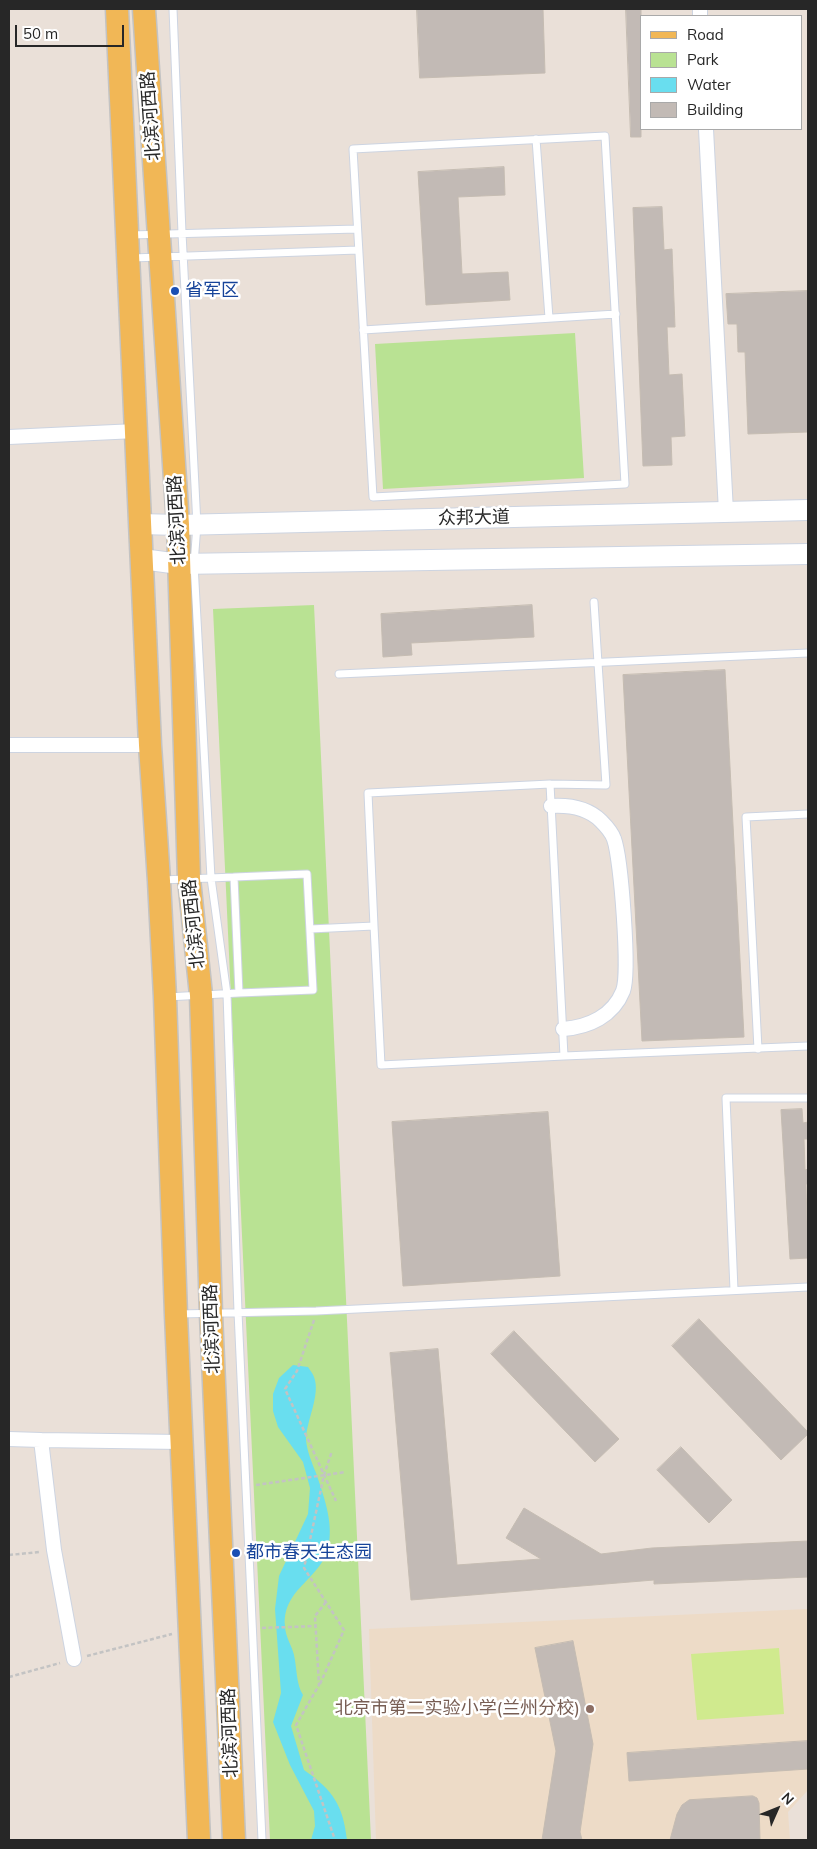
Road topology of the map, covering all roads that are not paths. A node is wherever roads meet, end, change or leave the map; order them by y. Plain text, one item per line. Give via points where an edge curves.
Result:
1 (117, 9) edge
2 (144, 9) edge
3 (173, 9) edge
4 (706, 130) edge
5 (536, 139) junction
6 (357, 229) junction
7 (182, 233) junction
8 (158, 234) junction
9 (128, 235) junction
10 (358, 250) junction
11 (183, 256) junction
12 (160, 257) junction
13 (129, 258) junction
14 (616, 314) junction
15 (549, 318) junction
16 (363, 330) junction
17 (136, 431) junction
18 (9, 437) edge
19 (808, 510) edge
20 (726, 512) junction
21 (140, 524) junction
22 (187, 525) junction
23 (808, 554) edge
24 (142, 560) junction
25 (187, 564) junction
26 (594, 602) dead end
27 (808, 652) edge
28 (598, 662) junction
29 (339, 674) dead end
30 (150, 745) junction
31 (9, 746) edge
32 (550, 784) junction
33 (551, 806) junction
34 (808, 814) edge
35 (234, 877) junction
36 (200, 879) junction
37 (160, 881) junction
38 (374, 926) junction
39 (310, 929) junction
40 (240, 993) junction
41 (227, 994) junction
42 (201, 995) junction
43 (165, 997) junction
44 (562, 1029) junction
45 (808, 1046) edge
46 (758, 1049) junction
47 (564, 1056) junction
48 (808, 1098) edge
49 (808, 1287) edge
50 (734, 1290) junction
51 (238, 1312) junction
52 (176, 1314) junction
53 (212, 1314) junction
54 (9, 1438) edge
55 (41, 1440) junction
56 (181, 1442) junction
57 (74, 1659) road end
58 (199, 1840) edge
59 (234, 1840) edge
60 (262, 1840) edge

1 - 9 main road, 北滨河西路
2 - 8 main road, 北滨河西路
3 - 7 lane
4 - 20 street
5 - 6 lane via 353,149
5 - 14 lane via 605,136
5 - 15 lane
6 - 7 lane
6 - 10 lane
7 - 8 lane
7 - 11 lane
8 - 9 lane
8 - 12 main road, 北滨河西路
9 - 13 main road, 北滨河西路
10 - 11 lane
10 - 16 lane
11 - 12 lane
11 - 22 lane
12 - 13 lane
12 - 22 main road, 北滨河西路
13 - 17 main road, 北滨河西路
14 - 15 lane
14 - 16 lane via 625,484 373,497
15 - 16 lane
17 - 18 street
17 - 21 main road, 北滨河西路
19 - 20 main road, 众邦大道
20 - 22 main road, 众邦大道
21 - 22 main road, 众邦大道
21 - 24 main road, 北滨河西路
22 - 25 main road, 北滨河西路
23 - 25 main road
24 - 25 main road
24 - 30 main road, 北滨河西路
25 - 36 main road, 北滨河西路
26 - 28 lane
27 - 28 lane
28 - 29 lane
28 - 32 lane via 606,785
30 - 31 street
30 - 37 main road, 北滨河西路
32 - 33 lane
32 - 38 lane via 368,793
33 - 44 lane
33 - 44 street via 580,809 600,820 614,838 619,860 626,964 624,989 612,1009 594,1022
34 - 46 lane via 746,817
35 - 36 lane
35 - 39 lane via 307,874
35 - 40 lane
36 - 37 lane
36 - 41 lane
36 - 42 main road, 北滨河西路
37 - 43 main road, 北滨河西路
38 - 39 lane
38 - 47 lane via 381,1065
39 - 40 lane via 313,990
40 - 41 lane
41 - 42 lane
41 - 51 lane
42 - 43 lane
42 - 53 main road, 北滨河西路
43 - 52 main road, 北滨河西路
44 - 47 lane
45 - 46 lane
46 - 47 lane
48 - 50 lane via 726,1098
49 - 50 lane
50 - 51 lane via 316,1312
51 - 53 lane
51 - 60 lane
52 - 53 lane
52 - 56 main road, 北滨河西路
53 - 59 main road, 北滨河西路
54 - 55 street
55 - 56 street
55 - 57 street via 54,1550
56 - 58 main road, 北滨河西路

